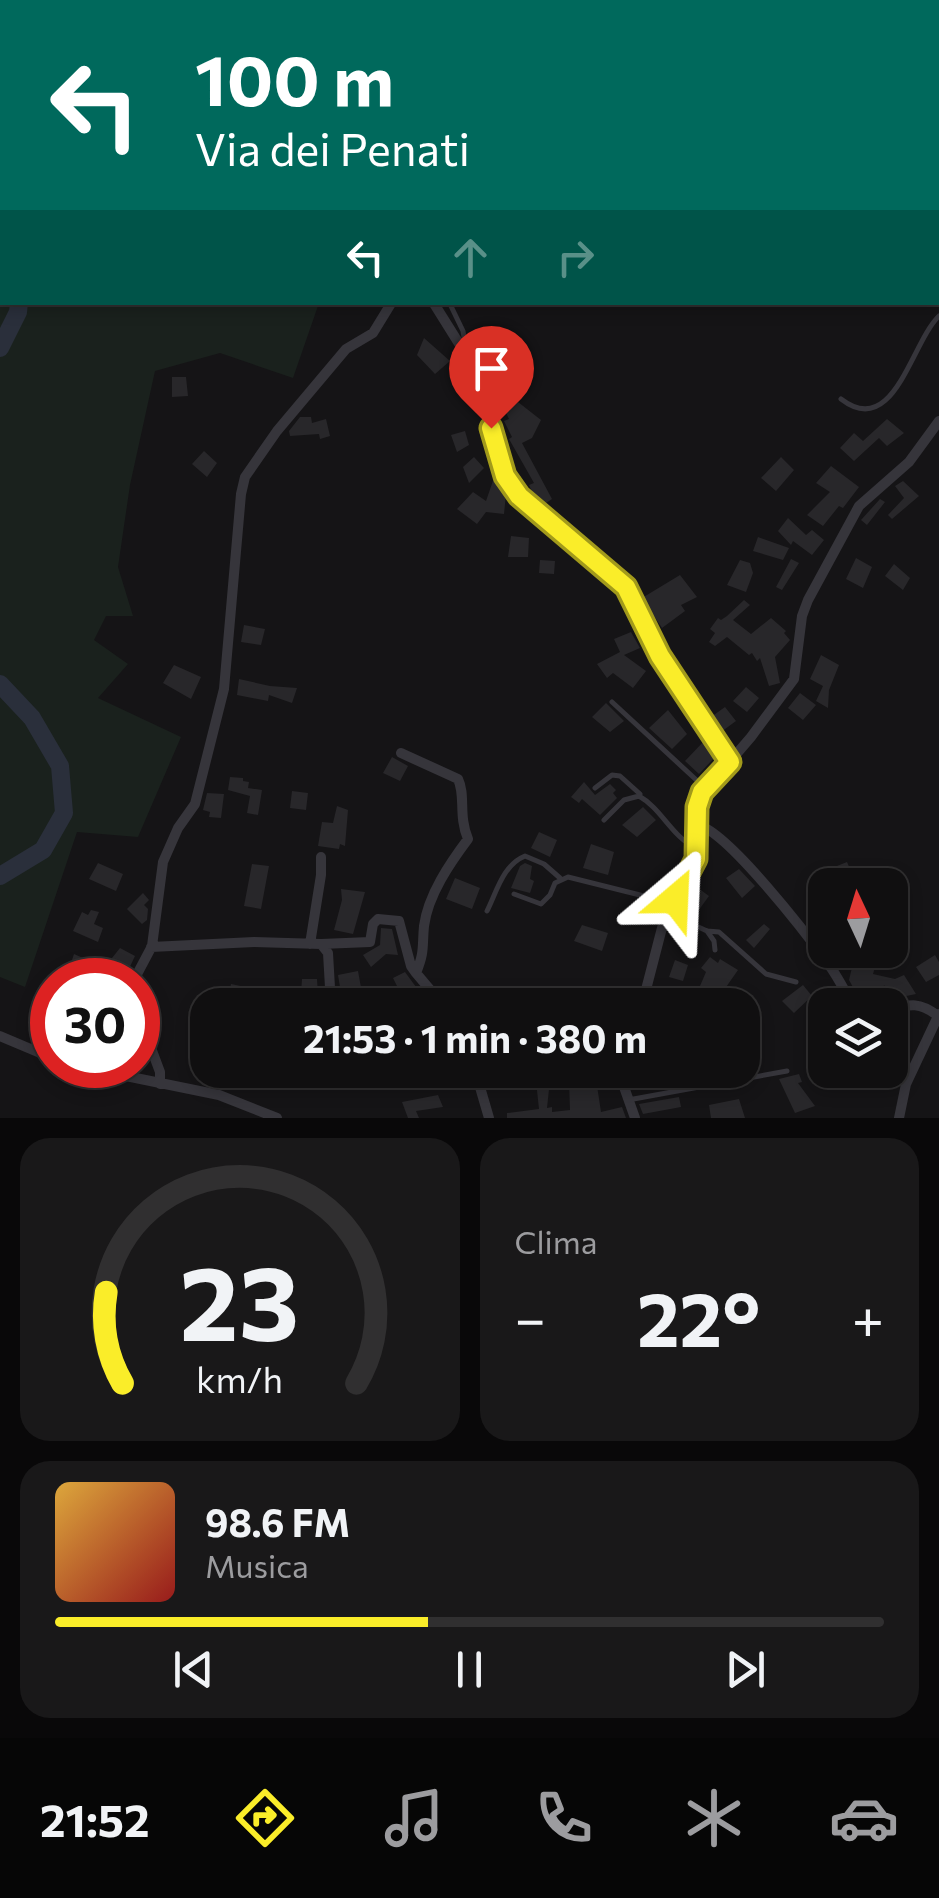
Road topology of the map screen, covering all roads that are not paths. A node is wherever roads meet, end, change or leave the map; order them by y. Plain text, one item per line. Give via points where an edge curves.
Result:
1 (390, 305) edge
2 (435, 305) edge
3 (450, 305) edge
4 (939, 316) edge
5 (464, 352) junction
6 (841, 400) dead end
7 (939, 421) edge
8 (612, 702) dead end
9 (400, 753) dead end
10 (730, 762) junction
11 (595, 788) dead end
12 (706, 789) junction
13 (647, 801) junction
14 (604, 820) dead end
15 (697, 825) junction
16 (698, 848) junction
17 (321, 857) dead end
18 (560, 878) junction
19 (514, 894) dead end
20 (671, 908) junction
21 (487, 911) dead end
22 (707, 931) junction
23 (316, 944) junction
24 (151, 947) junction
25 (714, 950) dead end
26 (145, 958) edge
27 (416, 972) junction
28 (796, 982) dead end
29 (330, 988) edge
30 (429, 988) edge
31 (647, 988) edge
32 (843, 988) edge
33 (908, 1004) edge
34 (938, 1015) edge
35 (0, 1036) edge
36 (30, 1049) edge
37 (787, 1071) dead end
38 (160, 1084) edge
39 (480, 1088) edge
40 (624, 1088) edge
41 (685, 1090) joint
42 (628, 1100) junction
43 (277, 1118) edge
44 (489, 1118) edge
45 (635, 1118) edge
46 (899, 1118) edge

1 - 24 street via 372,333 346,349 276,431 245,476 224,689 195,804 163,862
2 - 5 street
3 - 5 lane via 467,342
4 - 6 lane via 881,406 854,410
5 - 10 street via 505,476 519,496 626,587 660,656
7 - 10 street via 909,462 859,506 808,600 794,679
8 - 12 lane
9 - 27 street via 458,778 468,839 431,905
10 - 12 street
11 - 13 lane via 612,774
12 - 15 street
13 - 14 lane via 631,796
13 - 16 lane via 678,838
15 - 16 street
15 - 32 street via 707,826 766,884
16 - 20 street
17 - 23 street
18 - 19 lane via 541,904
18 - 20 lane via 614,887
18 - 21 lane via 544,864 518,858
20 - 22 lane
20 - 31 street
22 - 25 lane
22 - 28 lane via 728,938 766,974
23 - 24 street
23 - 27 street via 370,942 378,919 399,922
23 - 29 street via 328,953
24 - 26 street
27 - 30 street
33 - 34 street via 923,1004
34 - 46 street via 906,1084
35 - 36 street
37 - 41 lane
38 - 43 street via 219,1095
39 - 44 street
40 - 42 street
41 - 42 lane
42 - 45 street

